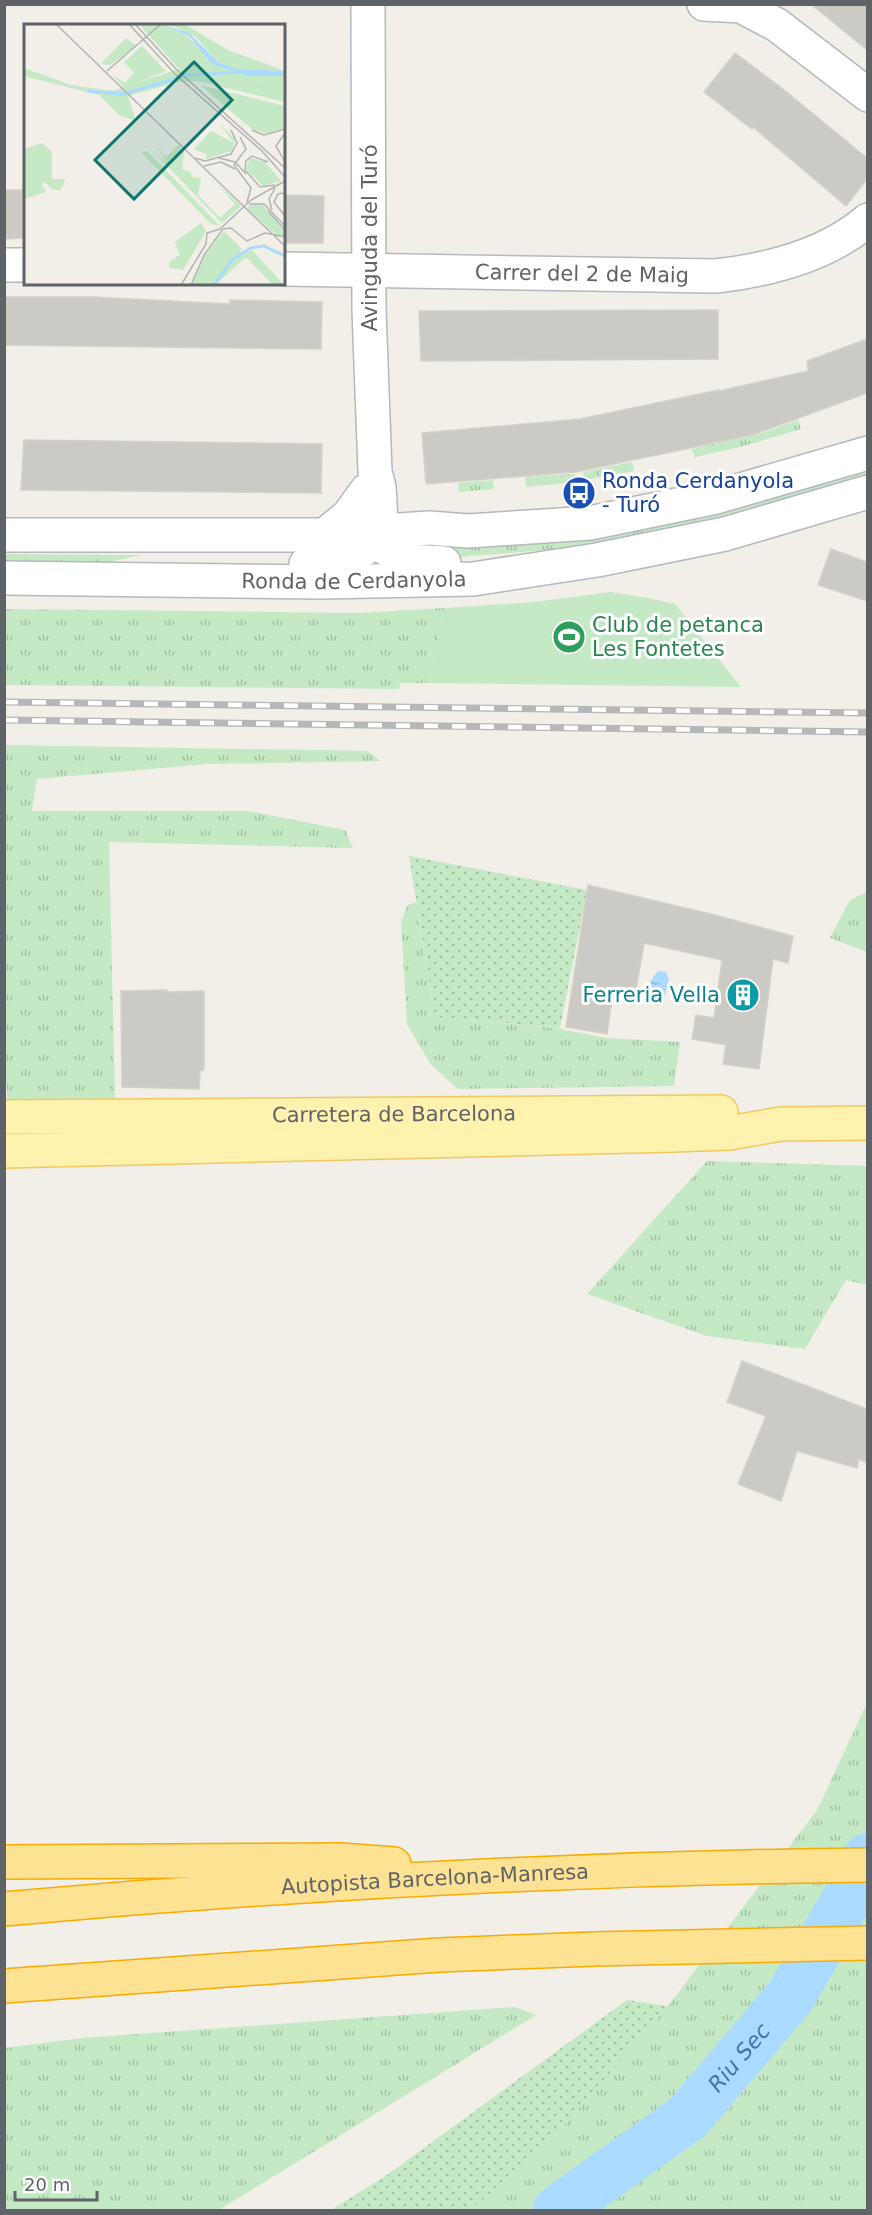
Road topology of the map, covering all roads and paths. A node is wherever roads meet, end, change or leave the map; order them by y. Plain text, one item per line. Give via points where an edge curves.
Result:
1 (368, 4) edge
2 (704, 4) edge
3 (867, 95) edge
4 (867, 220) edge
5 (4, 265) edge
6 (24, 265) edge
7 (285, 270) edge
8 (370, 271) junction
9 (867, 453) edge
10 (374, 483) junction
11 (867, 492) edge
12 (590, 523) junction
13 (375, 530) junction
14 (4, 535) edge
15 (325, 535) junction
16 (613, 557) junction
17 (4, 578) edge
18 (92, 579) junction
19 (393, 1113) junction
20 (4, 1117) edge
21 (867, 1122) edge
22 (781, 1124) junction
23 (527, 1139) junction
24 (289, 1145) junction
25 (4, 1151) edge
26 (4, 1862) edge
27 (867, 1865) edge
28 (524, 1875) junction
29 (4, 1909) edge
30 (867, 1943) edge
31 (6, 1986) edge

1 - 8 street, Avinguda del Turó
2 - 3 street via 741,6 777,25
4 - 8 street, Carrer del 2 de Maig via 827,246 791,262 716,276
5 - 6 street
7 - 8 street, Carrer del 2 de Maig
8 - 10 street, Avinguda del Turó
9 - 12 street via 716,497
10 - 12 street via 399,507 435,517 560,504
10 - 13 street, Avinguda del Turó
10 - 15 street via 348,516
11 - 16 street, Ronda de Cerdanyola via 725,534
12 - 13 street via 468,531
13 - 15 street
13 - 16 street, Ronda de Cerdanyola via 384,547 405,561 492,564
13 - 18 street, Ronda de Cerdanyola via 369,546 344,563 142,562
14 - 15 street
16 - 18 street, Ronda de Cerdanyola via 473,579
17 - 18 street, Ronda de Cerdanyola
19 - 20 main road, Carretera de Barcelona
19 - 22 main road, Carretera de Barcelona via 729,1112
19 - 23 main road via 409,1123 427,1127 502,1131
19 - 24 main road via 367,1129 326,1131
21 - 22 main road, Carretera de Barcelona
22 - 23 main road, Carretera de Barcelona via 729,1133
23 - 24 main road, Carretera de Barcelona
24 - 25 main road, Carretera de Barcelona
26 - 28 highway via 340,1860
27 - 28 highway, Autopista Barcelona-Manresa
28 - 29 highway, Autopista Barcelona-Manresa via 218,1892
30 - 31 highway via 439,1955

